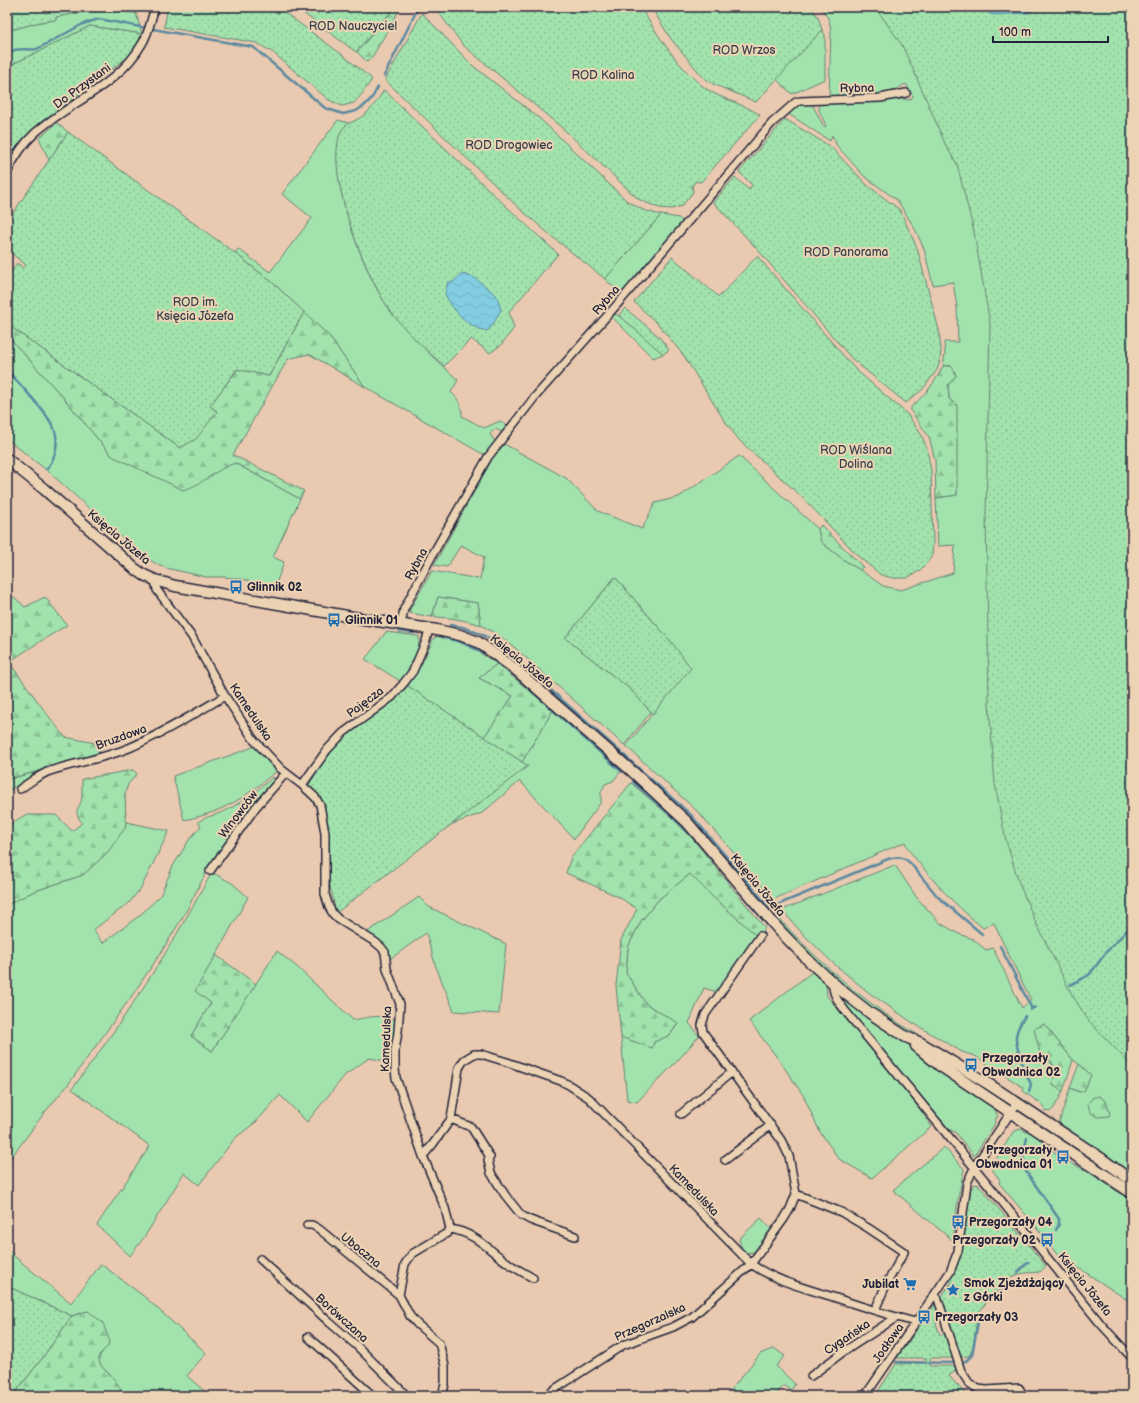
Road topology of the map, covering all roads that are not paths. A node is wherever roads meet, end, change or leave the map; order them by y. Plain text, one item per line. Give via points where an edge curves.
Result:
1 (155, 7) edge
2 (906, 94) dead end
3 (7, 173) edge
4 (7, 459) edge
5 (155, 580) junction
6 (401, 625) junction
7 (429, 629) junction
8 (225, 696) junction
9 (286, 773) junction
10 (302, 785) junction
11 (20, 789) dead end
12 (210, 871) dead end
13 (760, 936) dead end
14 (834, 983) junction
15 (906, 1037) junction
16 (732, 1072) junction
17 (1017, 1103) junction
18 (1011, 1113) junction
19 (681, 1114) dead end
20 (451, 1119) junction
21 (771, 1125) junction
22 (423, 1156) junction
23 (724, 1160) dead end
24 (974, 1168) junction
25 (1132, 1181) edge
26 (1132, 1193) edge
27 (796, 1194) junction
28 (308, 1225) dead end
29 (450, 1228) junction
30 (575, 1236) dead end
31 (260, 1259) dead end
32 (751, 1264) junction
33 (533, 1278) dead end
34 (399, 1295) junction
35 (935, 1295) junction
36 (875, 1310) junction
37 (896, 1317) junction
38 (915, 1322) junction
39 (308, 1337) dead end
40 (1132, 1358) edge
41 (811, 1376) dead end
42 (373, 1396) edge
43 (407, 1396) edge
44 (442, 1396) edge
45 (546, 1396) edge
46 (864, 1396) edge
47 (1024, 1396) edge

1 - 3 street, Do Przystani via 146,36 128,64 35,134 20,151
2 - 6 street, Rybna via 880,98 800,101 772,123 534,398 488,457 404,609
4 - 5 main road, Księcia Józefa via 128,564
5 - 6 main road, Księcia Józefa via 195,590
5 - 8 street, Kamedulska via 157,590 192,638
6 - 7 main road, Księcia Józefa
7 - 10 street, Pajęcza via 413,671 403,684 392,697 343,733 327,750
7 - 14 main road, Księcia Józefa via 460,635 478,642 515,668 687,822 779,930
8 - 9 street, Kamedulska via 254,740
8 - 11 street, Bruzdowa via 127,749 47,772
9 - 10 street, Kamedulska
9 - 12 street, Winowców via 256,807
10 - 22 street, Kamedulska via 320,805 325,833 325,894 329,908 338,919 375,942 385,952 387,969 400,1004 395,1050 396,1078
13 - 16 street via 705,1015 702,1025 703,1032
14 - 15 main road, Księcia Józefa via 870,1013
14 - 24 street, Księcia Józefa via 838,1002
15 - 17 main road, Księcia Józefa
15 - 18 main road, Księcia Józefa via 934,1061
16 - 19 street
16 - 21 street
17 - 18 street
17 - 25 main road, Księcia Józefa
18 - 24 street
18 - 26 main road, Księcia Józefa
20 - 22 street, Kamedulska
20 - 30 street via 471,1127 490,1157 490,1173 521,1215
20 - 32 street, Kamedulska via 459,1068 464,1060 474,1054 506,1062 569,1085 588,1098
21 - 23 street
21 - 27 street via 789,1156
22 - 29 street via 445,1208
24 - 35 street, Jodłowa via 966,1188 956,1259
24 - 40 street, Księcia Józefa via 1100,1323
27 - 32 street, Przegorzalska via 784,1219
27 - 36 street via 840,1212 904,1252
28 - 34 street, Uboczna via 319,1229
29 - 33 street via 468,1233 509,1264
29 - 34 street via 447,1233 407,1259
31 - 43 street, Borówczana via 356,1345
32 - 36 street via 770,1276
32 - 45 street, Przegorzalska via 692,1317 673,1327 623,1345
34 - 44 street via 410,1316 439,1343 445,1366
35 - 38 street, Jodłowa
35 - 47 street via 961,1371 969,1383 978,1389 1019,1388
36 - 37 street
37 - 38 street
37 - 41 street, Cygańska
38 - 46 street, Jodłowa
39 - 42 street

